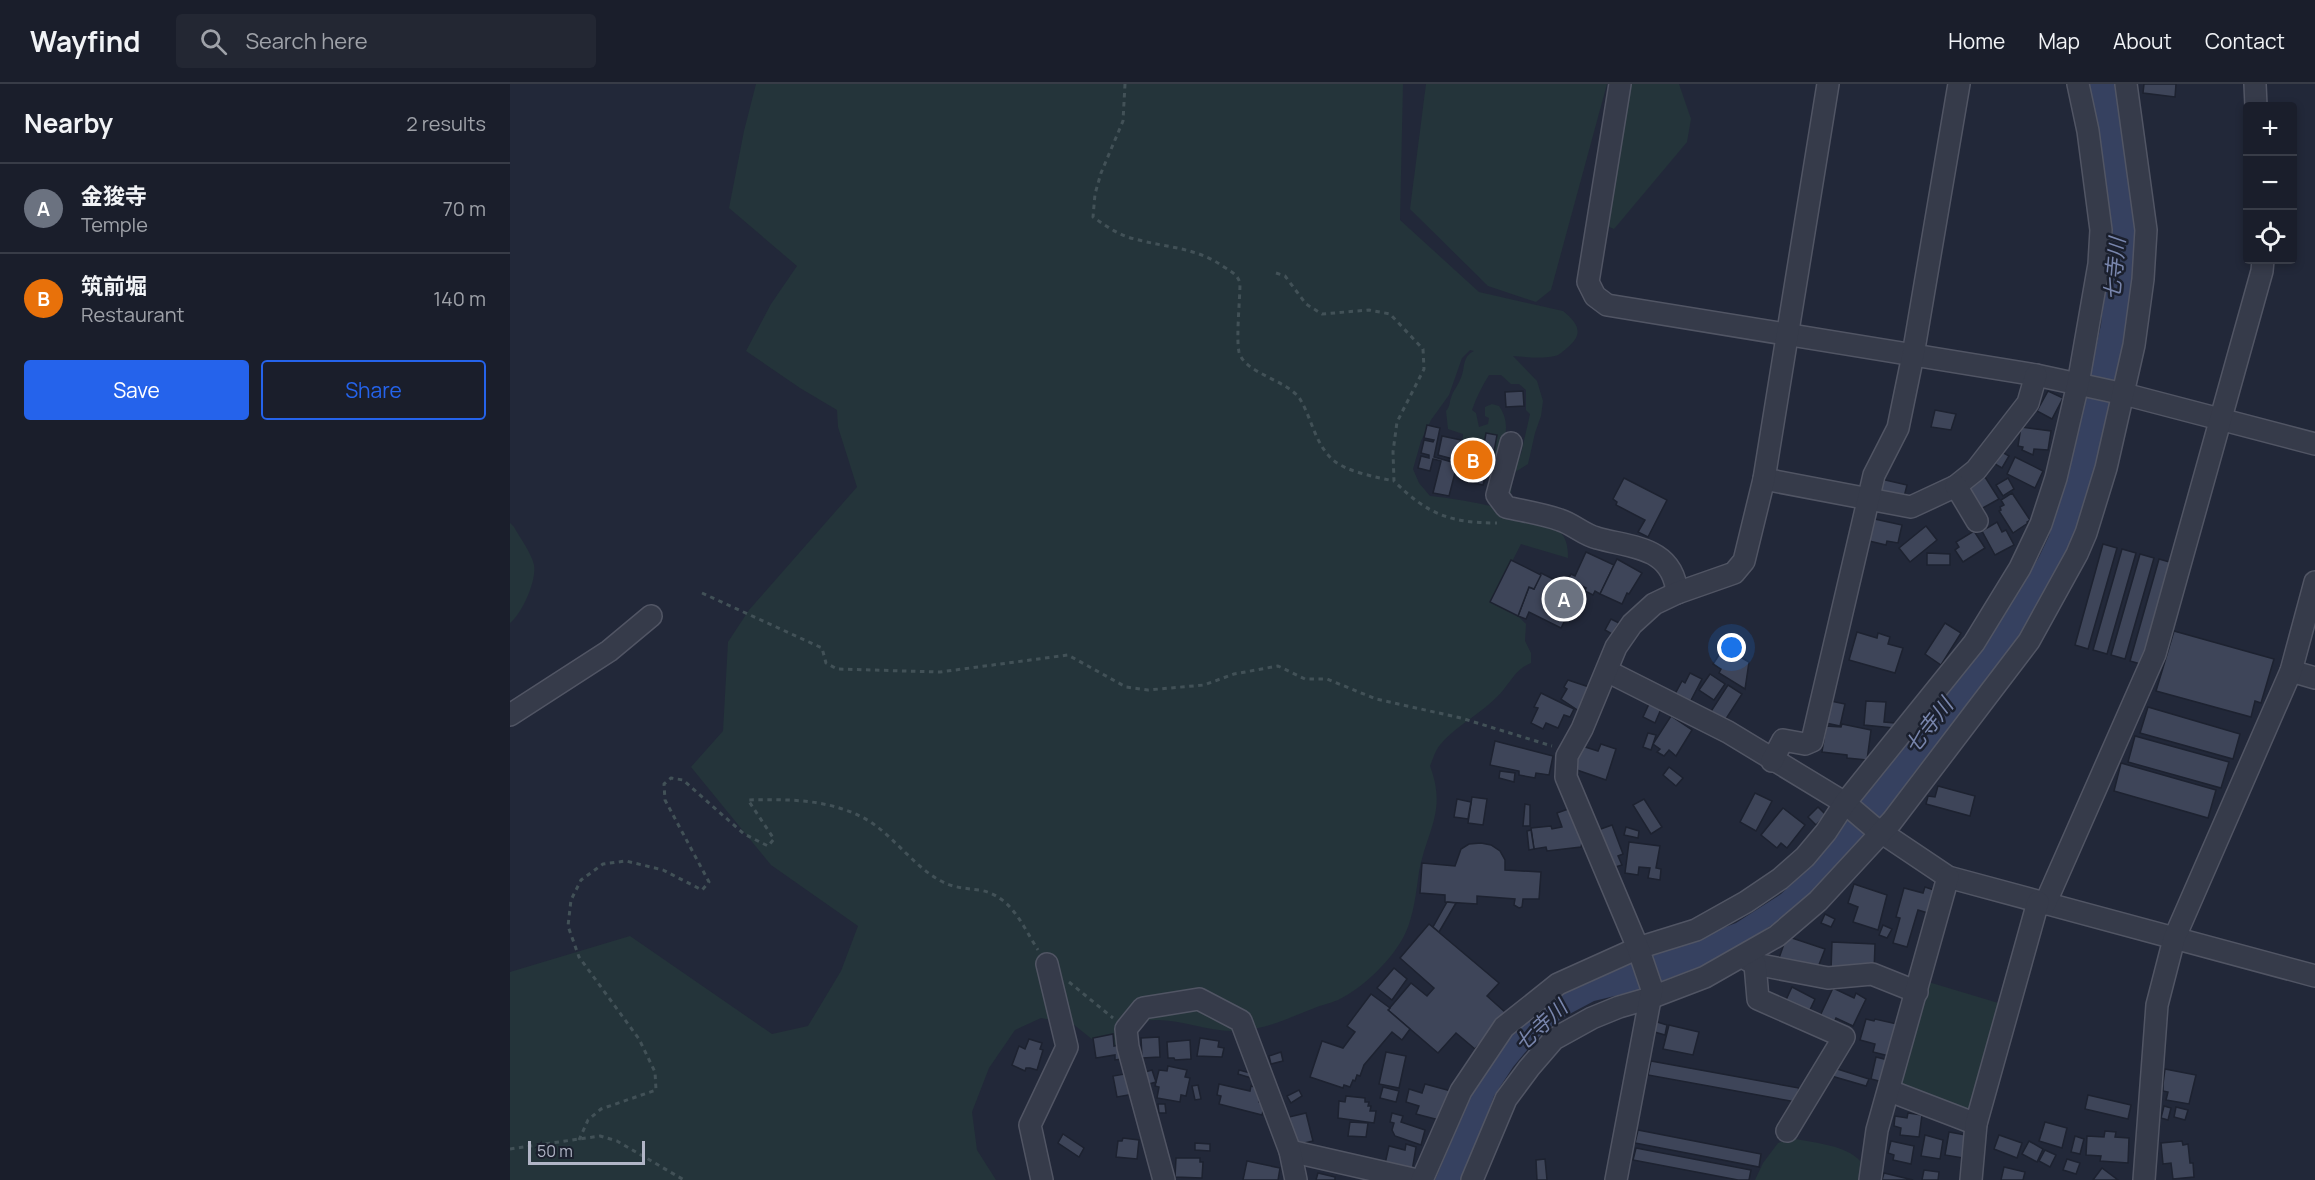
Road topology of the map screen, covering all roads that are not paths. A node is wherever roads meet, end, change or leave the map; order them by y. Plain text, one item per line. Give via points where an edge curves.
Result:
1 (1620, 84) edge
2 (1828, 84) edge
3 (1959, 84) edge
4 (2078, 84) edge
5 (2126, 84) edge
6 (2254, 84) edge
7 (2256, 102) edge
8 (2263, 264) edge
9 (1787, 335) junction
10 (1913, 355) junction
11 (2036, 375) junction
12 (2078, 384) junction
13 (2124, 394) junction
14 (2221, 420) junction
15 (1511, 443) dead end
16 (2315, 444) edge
17 (1764, 479) junction
18 (1956, 486) junction
19 (1868, 498) junction
20 (1977, 521) dead end
21 (2315, 582) edge
22 (1677, 592) junction
23 (651, 616) dead end
24 (1607, 671) junction
25 (2291, 671) junction
26 (2315, 678) edge
27 (510, 715) edge
28 (1772, 761) junction
29 (1848, 806) junction
30 (1877, 829) junction
31 (1948, 878) junction
32 (2042, 903) junction
33 (2174, 939) junction
34 (1639, 952) junction
35 (1749, 961) junction
36 (1047, 964) road end
37 (2315, 976) edge
38 (1917, 992) junction
39 (1651, 993) junction
40 (1890, 1091) junction
41 (1976, 1124) junction
42 (1787, 1131) dead end
43 (1290, 1151) junction
44 (1042, 1180) edge
45 (1164, 1180) edge
46 (1296, 1180) edge
47 (1417, 1180) edge
48 (1422, 1180) edge
49 (1472, 1180) edge
50 (1616, 1180) edge
51 (1870, 1180) edge
52 (1971, 1180) edge
53 (2144, 1180) edge

1 - 9 street via 1588,282 1595,296 1607,305
2 - 9 street
3 - 10 street
4 - 12 street via 2101,230 2099,264
5 - 13 street via 2146,230 2143,279
6 - 7 street
8 - 14 street
9 - 10 street
9 - 17 street
10 - 11 street
10 - 19 street via 1898,428 1874,475
11 - 12 street
11 - 18 street via 2028,403 1976,470
12 - 13 street
12 - 29 street via 2056,478 2041,524 2020,568 1974,643
13 - 14 street
13 - 30 street via 2086,533 2053,599 2029,641
14 - 16 street
14 - 32 street via 2155,654
15 - 22 street via 1497,495 1512,509 1561,520 1595,538 1633,546 1659,557 1670,566
17 - 19 street
17 - 22 street via 1744,561 1734,573
18 - 19 street via 1911,507
18 - 20 street
19 - 28 street via 1812,741 1805,744 1783,740
21 - 25 street
22 - 24 street via 1654,604 1632,624 1616,647
23 - 27 street via 609,651
24 - 28 street via 1728,732
24 - 34 street via 1567,756 1566,777
25 - 26 street
25 - 33 street
28 - 29 street
29 - 30 street
29 - 34 street via 1805,857 1746,903 1696,930
30 - 31 street
30 - 35 street via 1818,901
31 - 32 street
31 - 38 street
32 - 33 street
32 - 41 street
33 - 37 street
33 - 53 street via 2157,1005
34 - 39 street
34 - 48 street via 1558,984 1504,1027 1461,1091
35 - 38 street via 1828,978 1872,974
35 - 39 street
35 - 42 street via 1758,999 1844,1036
36 - 44 street via 1067,1047 1030,1125
38 - 40 street
39 - 49 street via 1554,1039 1506,1099
39 - 50 street
40 - 41 street
40 - 51 street via 1877,1130
41 - 52 street
43 - 45 street via 1242,1021 1199,999 1143,1008 1126,1029 1128,1047
43 - 46 street
43 - 47 street

